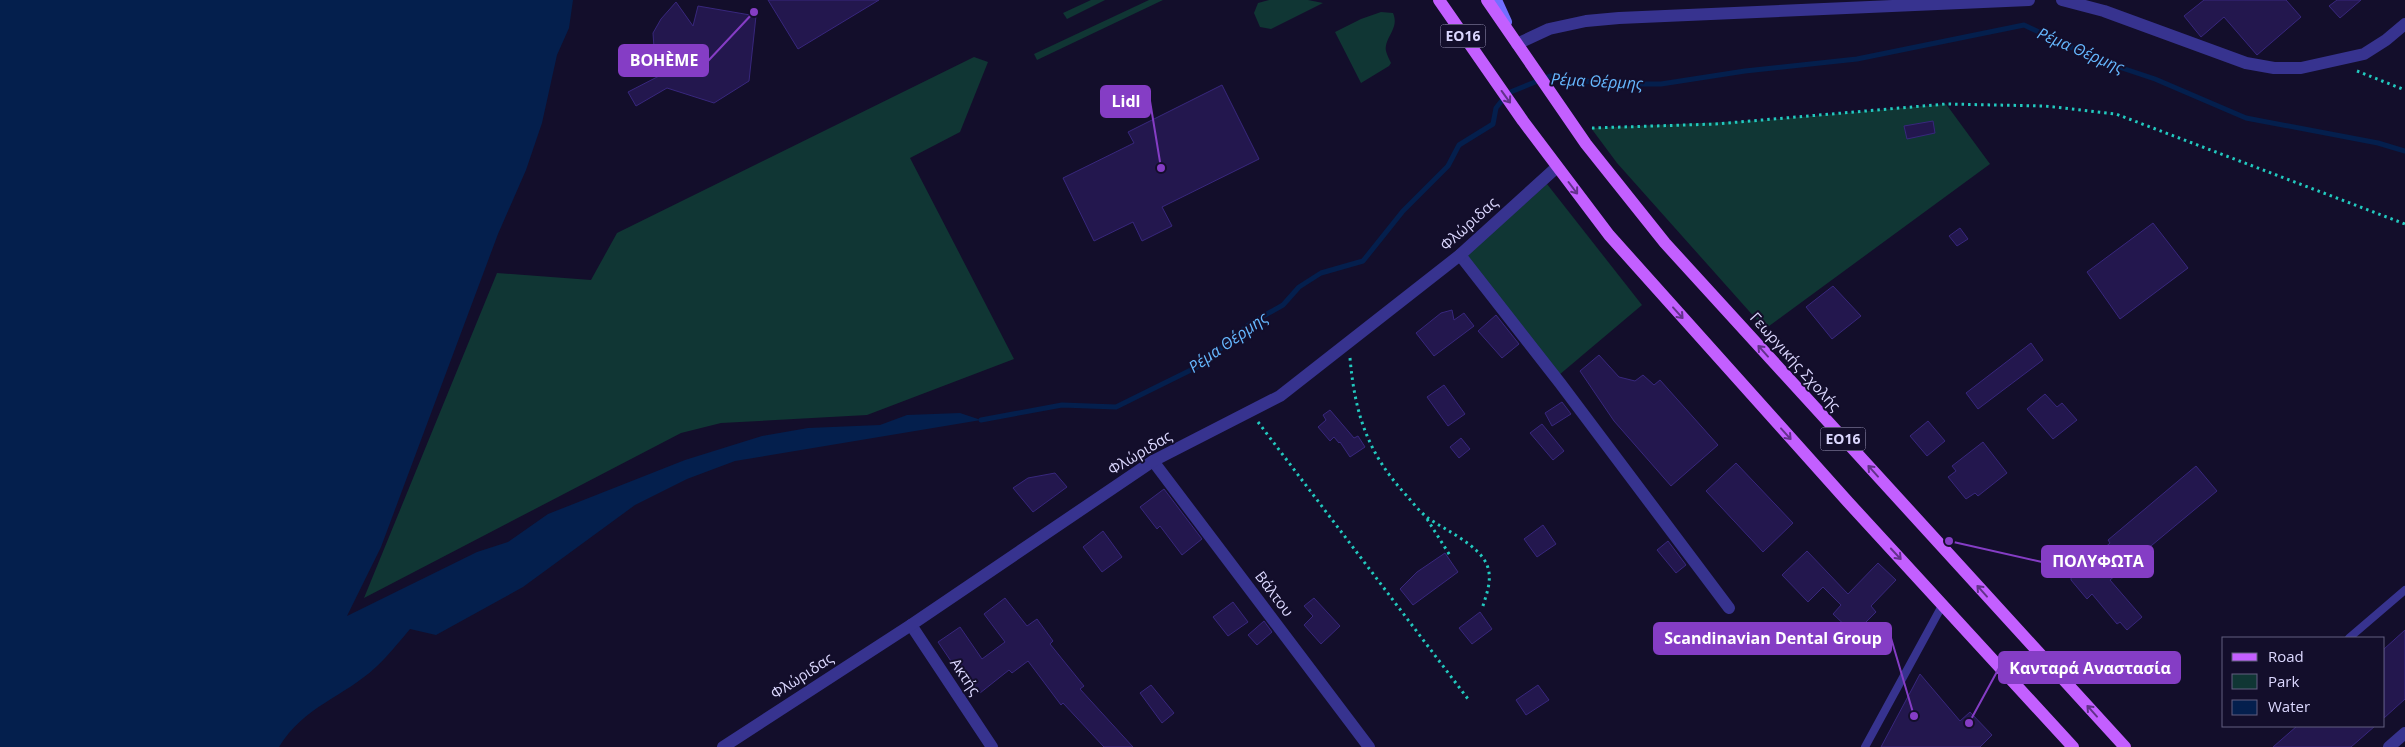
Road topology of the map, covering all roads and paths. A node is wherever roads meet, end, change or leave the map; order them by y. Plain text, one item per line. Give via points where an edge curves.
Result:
1 (1440, 0) edge
2 (1487, 0) edge
3 (1496, 0) edge
4 (2029, 0) edge
5 (2062, 0) edge
6 (2405, 24) edge
7 (1517, 44) junction
8 (2334, 62) junction
9 (2405, 90) edge
10 (1591, 128) dead end
11 (1557, 166) junction
12 (2405, 224) edge
13 (1460, 255) junction
14 (1348, 343) junction
15 (1250, 412) junction
16 (1153, 461) junction
17 (1425, 517) junction
18 (1451, 557) dead end
19 (2405, 590) edge
20 (1943, 604) junction
21 (1729, 608) dead end
22 (1482, 609) dead end
23 (911, 625) junction
24 (2350, 637) edge
25 (1468, 699) dead end
26 (2405, 733) edge
27 (723, 747) edge
28 (992, 747) edge
29 (1370, 747) edge
30 (1865, 747) edge
31 (2073, 747) edge
32 (2125, 747) edge
33 (2389, 747) edge

1 -> 11 main road, ΕΟ16
2 - 7 main road, Γεωργικής Σχολής / ΕΟ16
3 - 7 street
4 - 7 street via 1619,18 1586,21 1549,30
5 - 8 street via 2104,11 2246,63 2301,68
6 - 8 street via 2364,54
32 -> 7 main road, Γεωργικής Σχολής / ΕΟ16 via 1671,250 1620,189
8 - 9 path
10 - 12 path via 1716,124 1946,104 2045,106 2116,114
11 - 13 street, Φλώριδας
11 -> 20 main road, ΕΟ16 via 1609,235 1660,293
13 - 14 street, Φλώριδας
13 - 21 street
14 - 15 street, Φλώριδας via 1280,396
14 - 17 path via 1352,388 1365,434 1377,459
15 - 16 street, Φλώριδας
15 - 25 path
16 - 23 street, Φλώριδας
16 - 29 street, Βάλτου
17 - 18 path
17 - 22 path via 1478,551 1487,565 1490,584
19 - 24 lane
20 - 30 lane
20 - 31 main road, ΕΟ16
23 - 27 street, Φλώριδας
23 - 28 street, Ακτής
26 - 33 street

